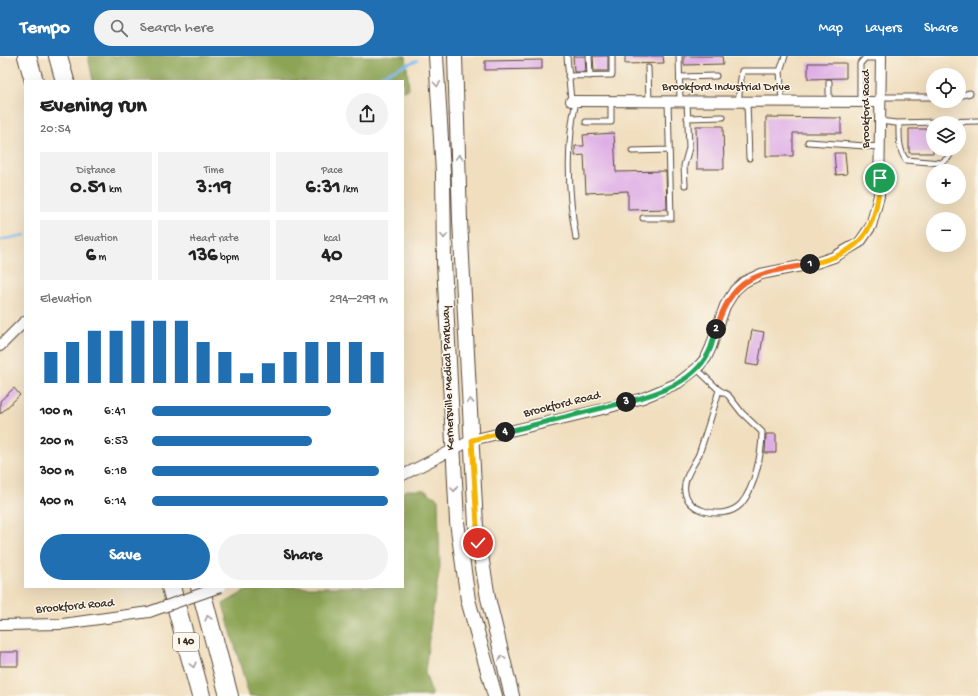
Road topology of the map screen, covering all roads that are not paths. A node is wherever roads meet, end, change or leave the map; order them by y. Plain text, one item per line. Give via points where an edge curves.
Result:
1 (59, 56) edge
2 (436, 56) edge
3 (455, 56) edge
4 (567, 56) edge
5 (589, 56) edge
6 (612, 56) edge
7 (679, 56) edge
8 (785, 56) edge
9 (880, 57) edge
10 (28, 58) edge
11 (648, 68) dead end
12 (780, 71) junction
13 (568, 76) junction
14 (590, 76) junction
15 (716, 76) dead end
16 (680, 77) junction
17 (34, 80) edge
18 (65, 80) edge
19 (828, 82) dead end
20 (970, 93) dead end
21 (966, 94) edge
22 (926, 97) edge
23 (880, 99) junction
24 (574, 101) junction
25 (611, 101) junction
26 (649, 101) junction
27 (668, 102) junction
28 (683, 102) junction
29 (742, 102) junction
30 (782, 102) junction
31 (829, 102) junction
32 (860, 102) junction
33 (723, 117) dead end
34 (687, 118) junction
35 (880, 121) junction
36 (978, 121) edge
37 (586, 122) dead end
38 (966, 122) edge
39 (899, 123) junction
40 (926, 123) edge
41 (808, 142) dead end
42 (880, 147) junction
43 (669, 150) junction
44 (632, 151) dead end
45 (949, 156) edge
46 (749, 158) dead end
47 (685, 185) dead end
48 (460, 196) junction
49 (443, 197) junction
50 (643, 218) dead end
51 (576, 238) dead end
52 (24, 322) dead end
53 (0, 346) edge
54 (697, 369) junction
55 (719, 390) junction
56 (472, 440) junction
57 (452, 450) junction
58 (404, 475) edge
59 (171, 588) edge
60 (200, 588) edge
61 (217, 588) edge
62 (0, 625) edge
63 (201, 696) edge
64 (229, 696) edge
65 (495, 696) edge
66 (512, 696) edge

1 - 18 highway
2 -> 49 main road, Kernersville Medical Parkway
48 -> 3 main road, Kernersville Medical Parkway
4 - 13 lane
5 - 14 lane
6 - 14 lane via 612,75
7 - 16 lane
8 - 12 lane
9 - 23 street, Brookford Road
9 - 32 lane via 865,58 860,64
10 - 17 highway
11 - 26 lane
12 - 29 lane via 742,72
12 - 30 lane
13 - 14 lane
13 - 24 lane
15 - 16 lane
16 - 28 lane
19 - 31 lane
20 - 21 lane
22 - 23 lane
23 - 32 street, Brookford Industrial Drive
23 - 35 street, Brookford Road
24 - 25 street, Brookford Industrial Drive
24 - 51 lane via 569,148
25 - 26 street, Brookford Industrial Drive
25 - 37 lane via 611,122
26 - 27 street, Brookford Industrial Drive
27 - 28 street, Brookford Industrial Drive
27 - 43 lane
28 - 29 street, Brookford Industrial Drive
28 - 34 lane
29 - 30 street, Brookford Industrial Drive
29 - 46 lane
30 - 31 street, Brookford Industrial Drive
31 - 32 street, Brookford Industrial Drive
33 - 34 lane
34 - 47 lane via 689,148 684,166
35 - 39 lane
35 - 42 street, Brookford Road
36 - 38 lane
39 - 40 lane
39 - 45 lane via 902,154 906,160 941,163
41 - 42 lane
42 - 54 street, Brookford Road via 879,196 876,211 865,236 851,248 834,257 761,274 744,282 735,290 725,306 711,347
43 - 44 lane
43 - 50 lane via 671,218
48 - 49 main road
56 -> 48 main road, Kernersville Medical Parkway
49 -> 57 main road, Kernersville Medical Parkway
52 - 53 street
54 - 55 lane
54 - 56 street, Brookford Road via 678,383 643,398
55 - 55 lane via 728,395 762,432 762,449 741,504 729,513 717,514 707,513 694,506 687,497 685,484 698,455
56 - 57 street, Brookford Road
66 -> 56 main road, Kernersville Medical Parkway via 488,598 478,543
57 - 58 street, Brookford Road
57 -> 65 main road, Kernersville Medical Parkway via 462,571 475,631
59 -> 63 highway, I 40
64 -> 60 highway, I 40
61 - 62 street, Brookford Road, bridge via 149,612 63,624

